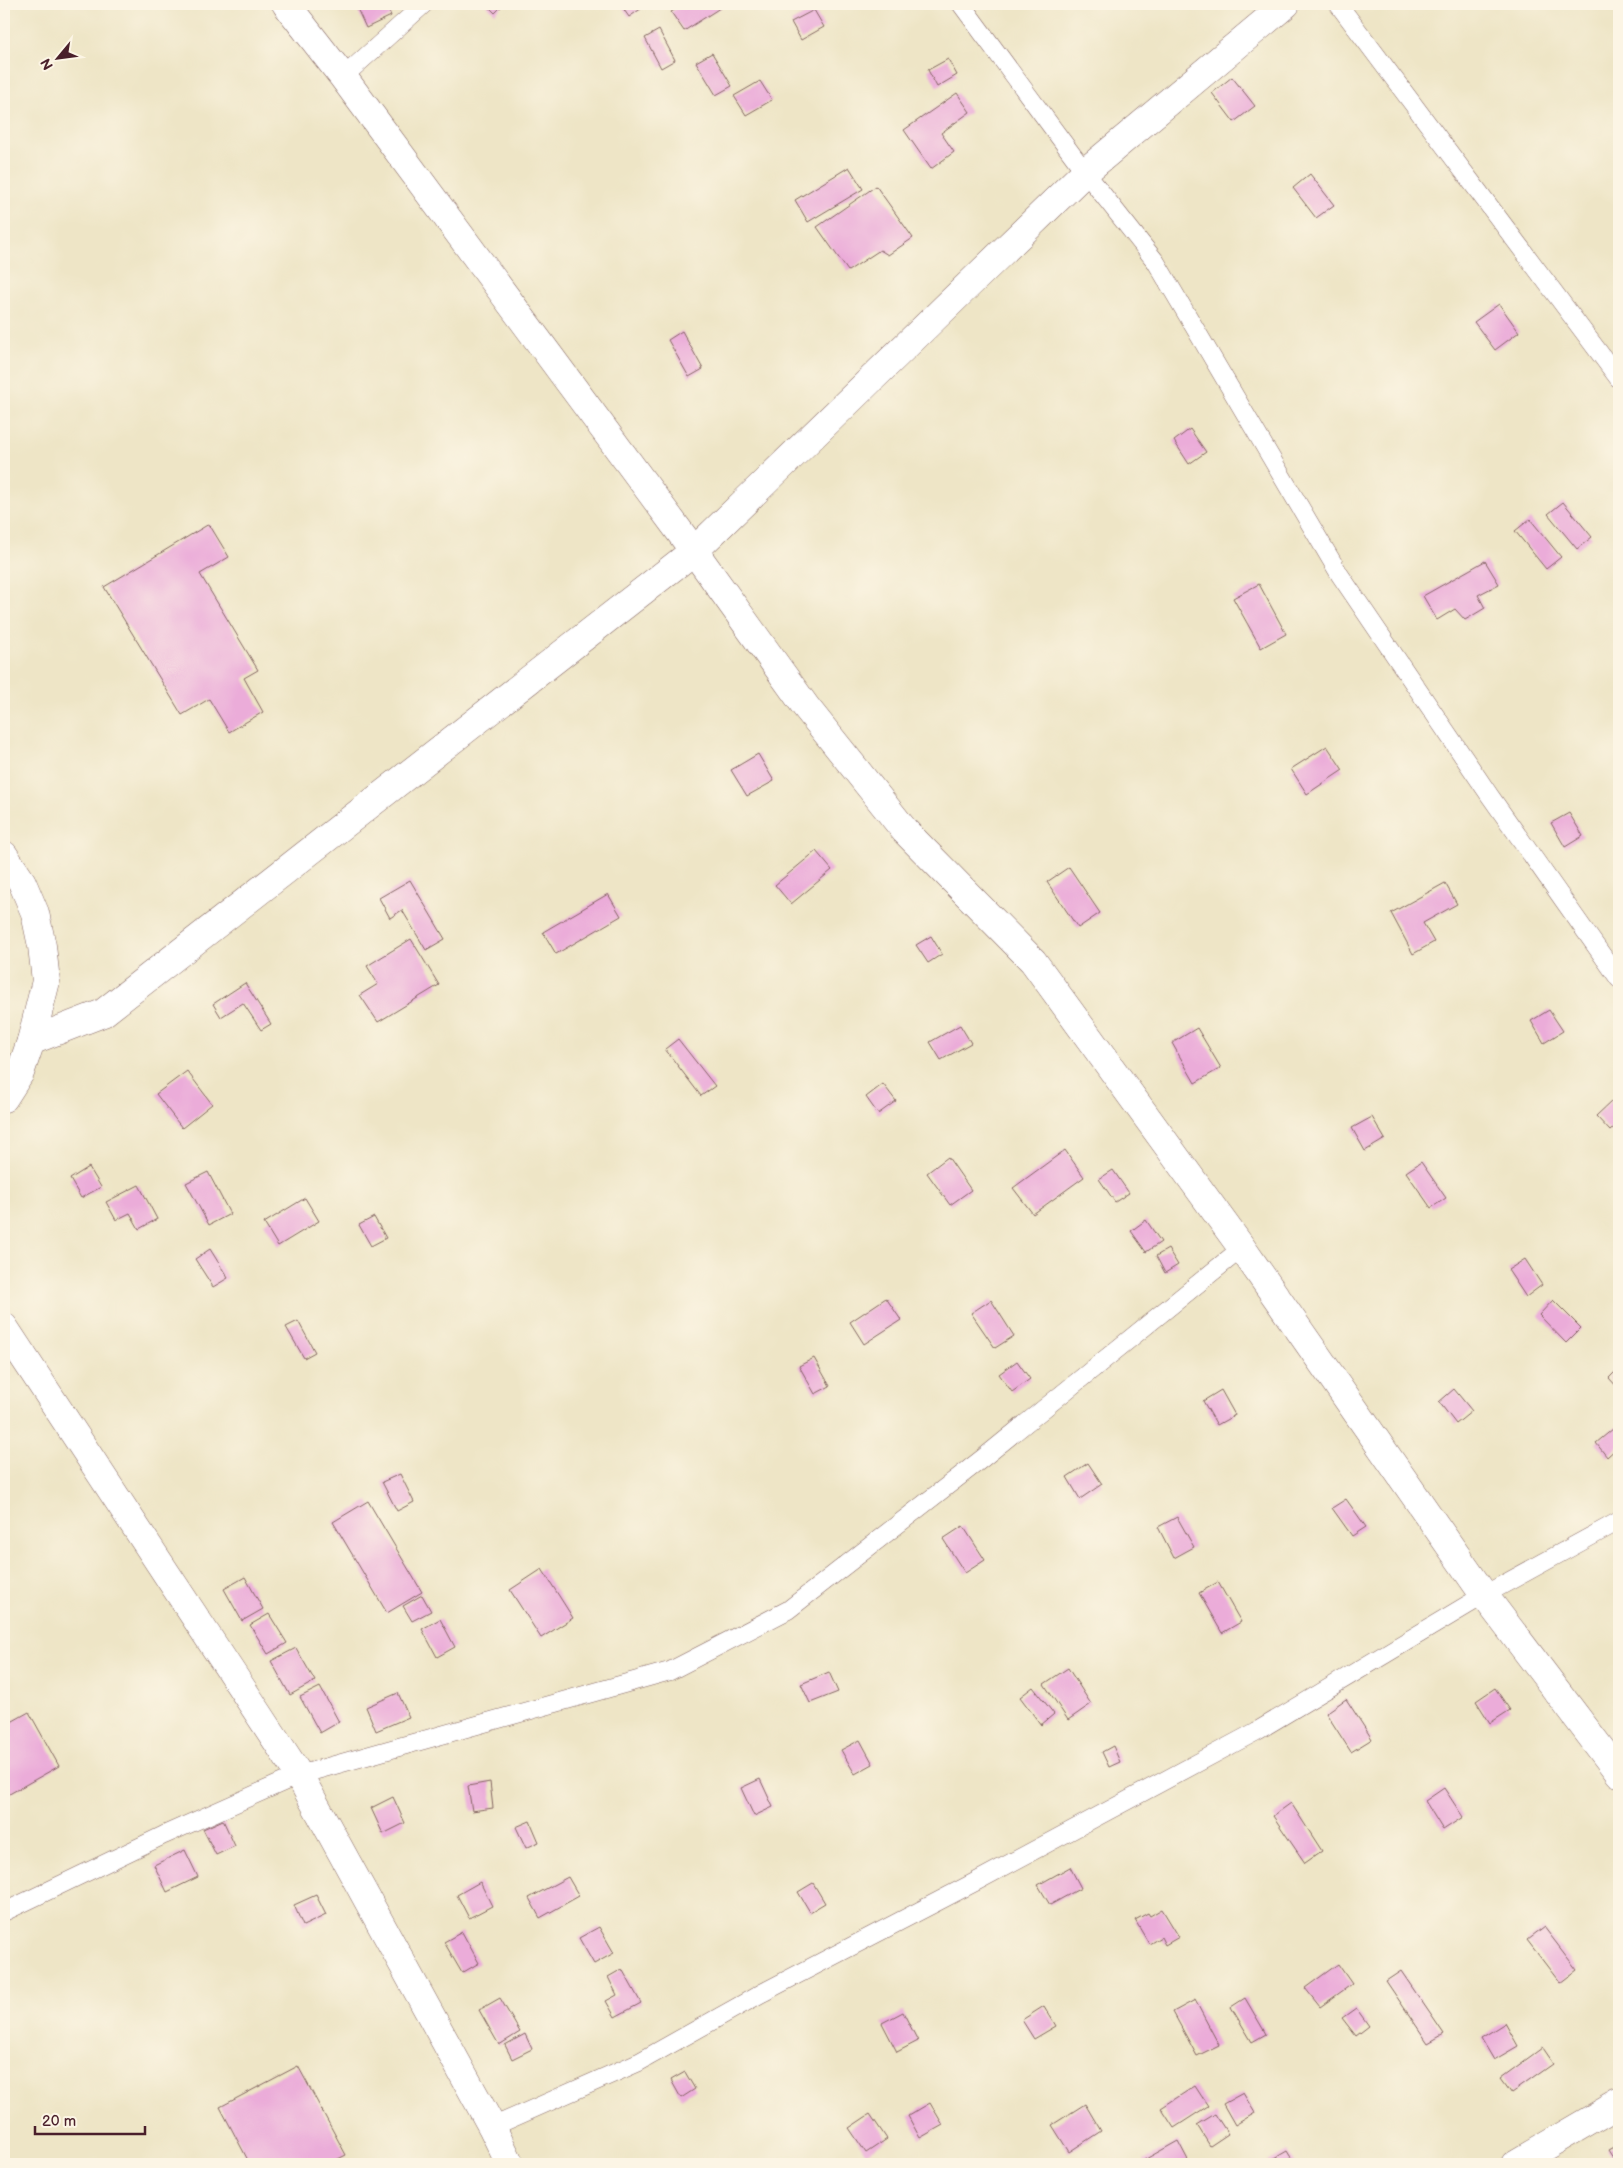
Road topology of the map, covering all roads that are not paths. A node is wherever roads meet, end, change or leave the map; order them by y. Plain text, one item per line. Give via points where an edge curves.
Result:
1 (286, 4) edge
2 (424, 4) edge
3 (961, 4) edge
4 (1286, 4) edge
5 (1338, 4) edge
6 (344, 77) junction
7 (1085, 172) junction
8 (1619, 379) edge
9 (694, 551) junction
10 (4, 855) edge
11 (1619, 980) edge
12 (31, 1040) junction
13 (4, 1098) edge
14 (1242, 1248) junction
15 (4, 1327) edge
16 (1619, 1521) edge
17 (1484, 1595) junction
18 (1619, 1773) edge
19 (299, 1775) junction
20 (4, 1912) edge
21 (1619, 2103) edge
22 (492, 2127) junction
23 (510, 2164) edge
24 (1515, 2164) edge

1 - 6 street
2 - 6 lane
3 - 7 lane
4 - 7 street
5 - 8 lane
6 - 9 street
7 - 9 street
7 - 11 lane via 1156,262 1340,575
9 - 12 street via 103,1013
9 - 14 street via 806,707 904,831 1033,961
10 - 12 street via 22,882 35,913 42,946 46,981
12 - 13 street via 20,1073
14 - 17 street
14 - 19 lane via 983,1458 788,1610 670,1671
15 - 19 street
16 - 17 lane
17 - 18 street
17 - 22 lane via 1257,1731 762,1993 639,2062
19 - 20 lane
19 - 22 street
21 - 24 street
22 - 23 street

